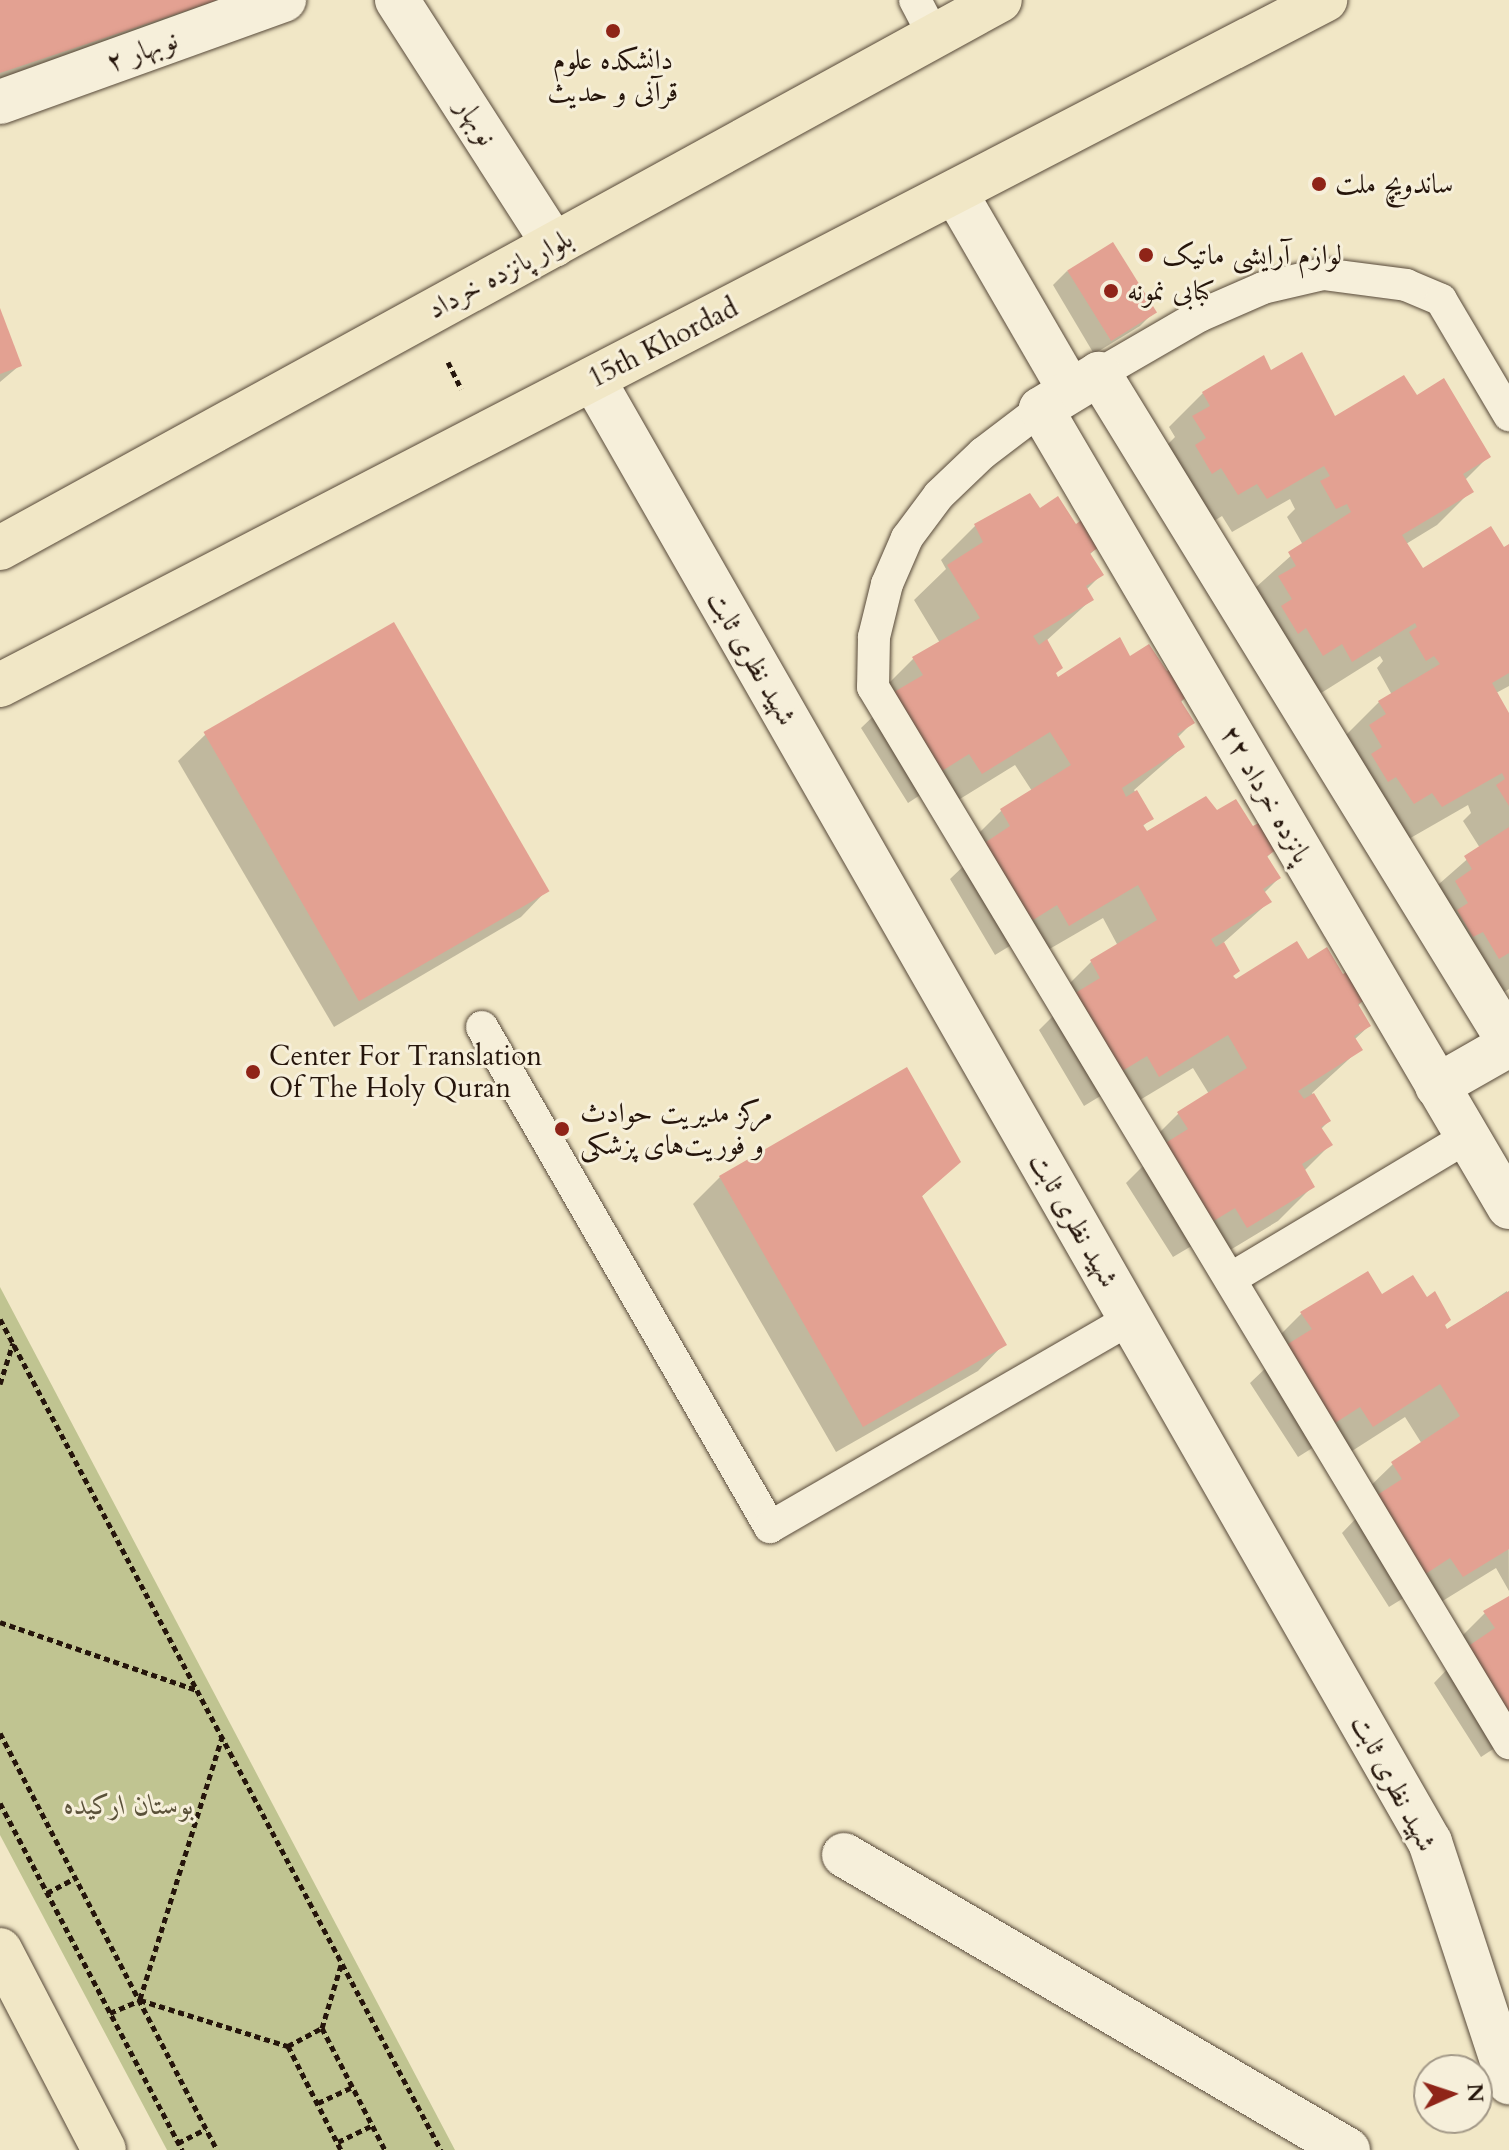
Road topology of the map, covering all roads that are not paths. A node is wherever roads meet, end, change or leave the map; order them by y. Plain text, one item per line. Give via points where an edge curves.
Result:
1 (284, 0) edge
2 (397, 0) edge
3 (1000, 0) edge
4 (1325, 0) edge
5 (925, 18) edge
6 (0, 102) edge
7 (955, 192) junction
8 (554, 245) junction
9 (593, 379) junction
10 (1070, 391) junction
11 (1509, 415) edge
12 (0, 548) edge
13 (0, 685) edge
14 (482, 1027) dead end
15 (1509, 1044) edge
16 (1437, 1086) junction
17 (1466, 1138) junction
18 (1506, 1197) edge
19 (1230, 1279) junction
20 (1130, 1319) junction
21 (1509, 1743) edge
22 (844, 1855) dead end
23 (0, 1950) edge
24 (1509, 2082) edge
25 (104, 2150) edge
26 (1348, 2150) edge

1 - 6 street, نوبهار ۲
2 - 8 street, نوبهار
3 - 5 main road, بلوار پانزده خرداد
4 - 7 main road, 15th Khordad
5 - 8 main road, بلوار پانزده خرداد
7 - 9 main road, 15th Khordad
7 - 10 street, پانزده خرداد ۲۲
8 - 12 main road, بلوار پانزده خرداد
9 - 13 main road, 15th Khordad
9 - 20 street, شهید نظری ثابت
10 - 11 lane via 1199,316 1263,288 1323,274 1406,285 1441,300
10 - 15 street, پانزده خرداد ۲۲
10 - 16 street, پانزده خرداد ۲۲
10 - 19 lane via 983,453 939,495 907,538 887,584 874,637 873,687
14 - 20 lane via 770,1527
15 - 16 street
16 - 17 street, پانزده خرداد ۲۲
17 - 18 street, پانزده خرداد ۲۲
17 - 19 lane
19 - 21 lane
20 - 24 street, شهید نظری ثابت via 1430,1842
22 - 26 street
23 - 25 main road

